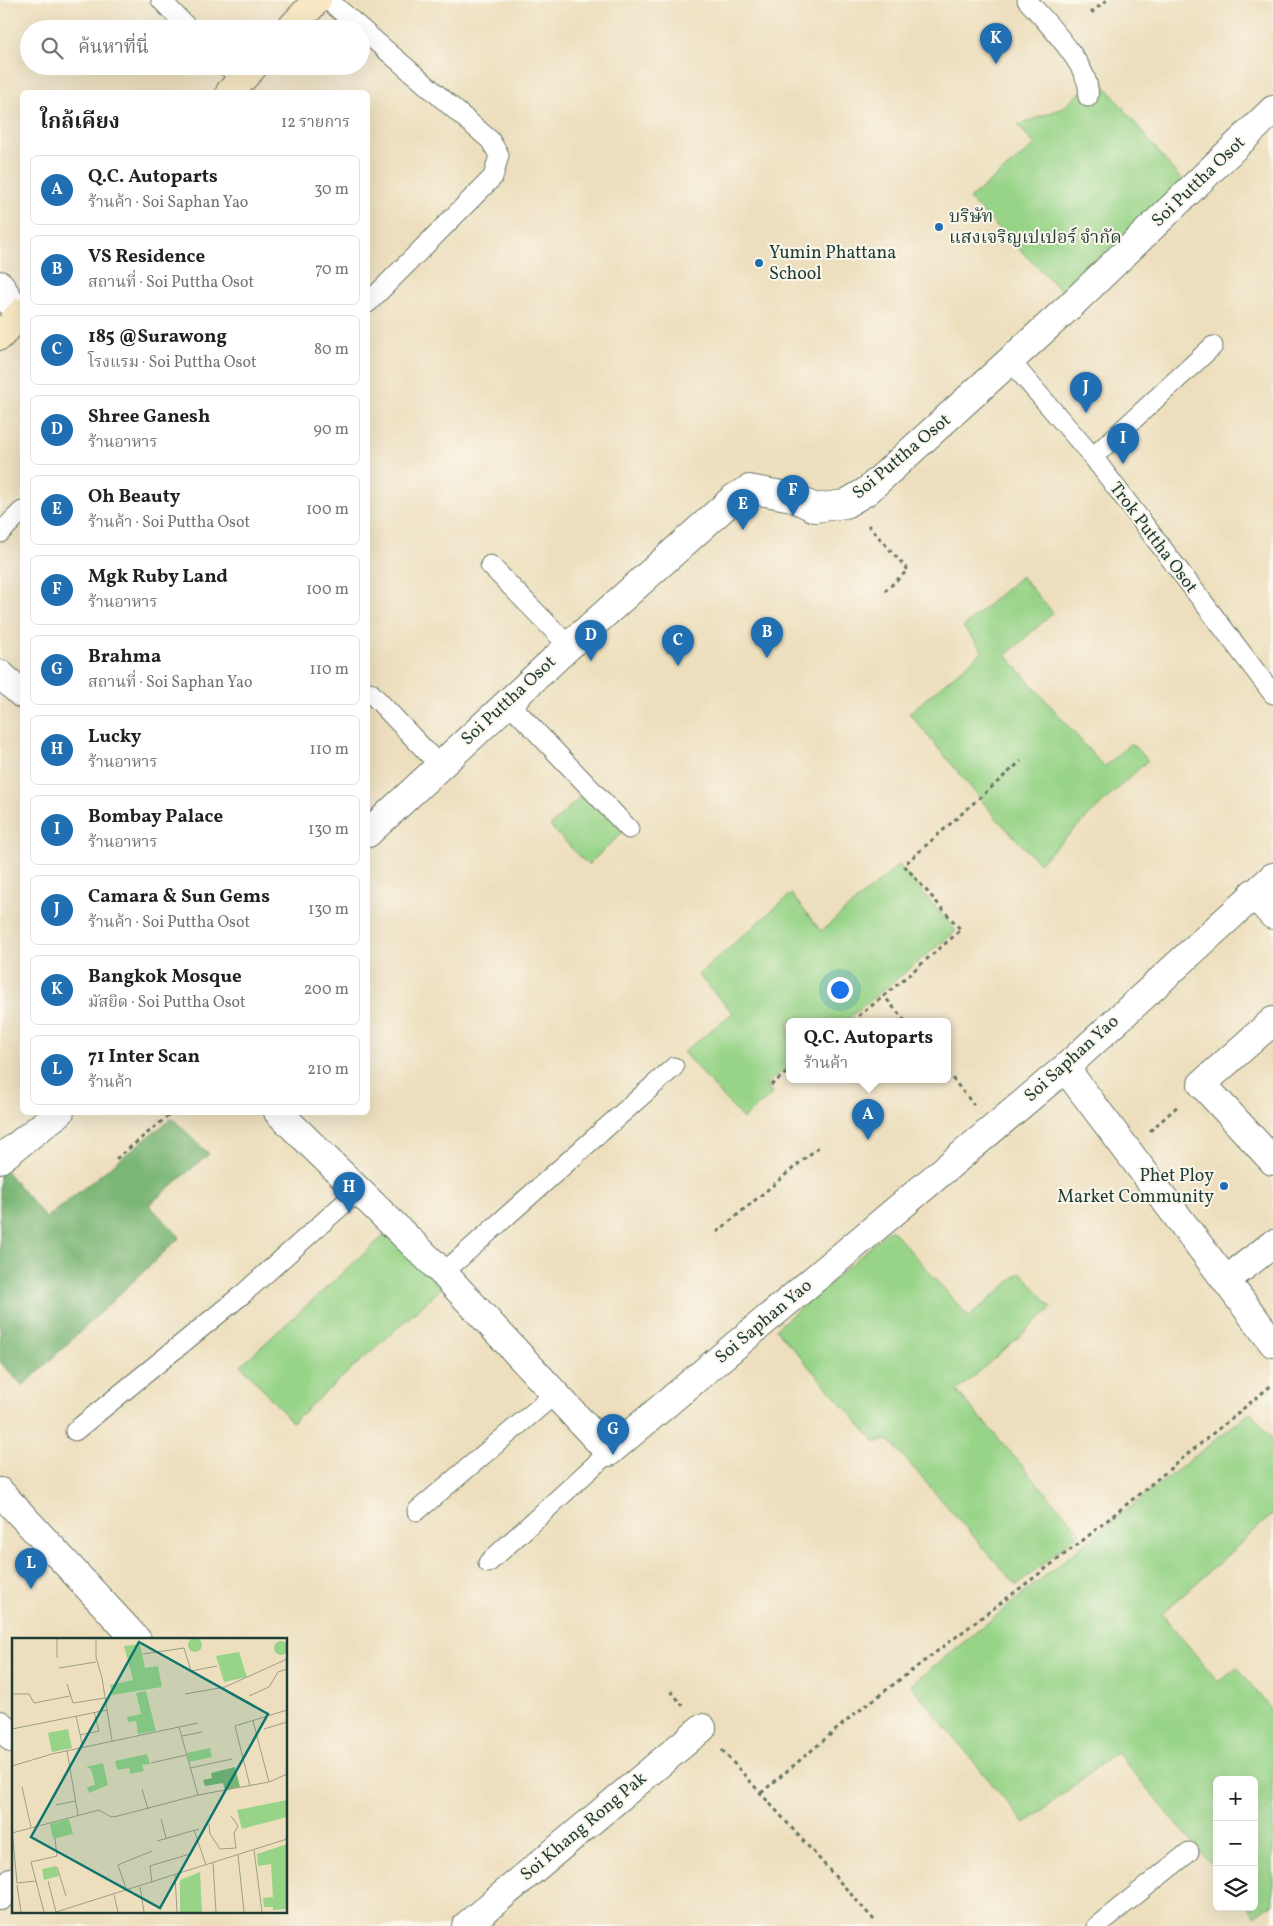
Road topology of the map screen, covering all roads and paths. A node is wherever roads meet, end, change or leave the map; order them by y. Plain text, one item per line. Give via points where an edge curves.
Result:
1 (161, 0) edge
2 (317, 0) edge
3 (328, 0) edge
4 (1027, 0) edge
5 (1107, 0) edge
6 (1091, 13) dead end
7 (180, 20) edge
8 (298, 20) edge
9 (351, 20) edge
10 (370, 36) edge
11 (1088, 97) dead end
12 (1273, 110) edge
13 (0, 285) edge
14 (370, 300) edge
15 (20, 313) edge
16 (20, 315) edge
17 (0, 336) edge
18 (1213, 346) dead end
19 (1011, 362) junction
20 (1093, 458) junction
21 (20, 513) edge
22 (864, 521) dead end
23 (0, 533) edge
24 (490, 565) dead end
25 (885, 590) dead end
26 (568, 646) junction
27 (0, 674) edge
28 (20, 692) edge
29 (370, 692) dead end
30 (1273, 694) edge
31 (508, 702) junction
32 (1021, 761) dead end
33 (440, 766) junction
34 (629, 829) dead end
35 (370, 831) edge
36 (1263, 885) edge
37 (1273, 915) edge
38 (884, 996) junction
39 (856, 1018) edge
40 (902, 1018) edge
41 (1273, 1022) edge
42 (674, 1066) dead end
43 (1065, 1068) junction
44 (786, 1072) edge
45 (951, 1077) edge
46 (1202, 1084) junction
47 (771, 1085) dead end
48 (56, 1115) edge
49 (169, 1115) edge
50 (281, 1115) edge
51 (994, 1128) junction
52 (821, 1145) dead end
53 (1128, 1151) junction
54 (0, 1159) edge
55 (116, 1159) dead end
56 (1273, 1161) edge
57 (359, 1190) junction
58 (718, 1232) dead end
59 (1273, 1244) edge
60 (443, 1273) junction
61 (1226, 1280) junction
62 (1273, 1343) edge
63 (1273, 1384) edge
64 (555, 1394) junction
65 (75, 1431) dead end
66 (609, 1452) junction
67 (0, 1492) edge
68 (417, 1511) dead end
69 (488, 1562) dead end
70 (135, 1638) edge
71 (670, 1691) dead end
72 (0, 1725) edge
73 (702, 1728) junction
74 (12, 1737) edge
75 (761, 1794) junction
76 (1189, 1852) dead end
77 (12, 1883) edge
78 (0, 1896) edge
79 (875, 1921) dead end
80 (466, 1926) edge
81 (1097, 1926) edge

1 - 7 lane
2 - 8 main road
3 - 9 lane
4 - 11 lane via 1076,59 1090,90
5 - 6 path
10 - 14 lane via 490,140 498,155 493,177
12 - 19 street, Soi Puttha Osot
13 - 15 street
16 - 17 main road
18 - 20 lane
19 - 20 lane, Trok Puttha Osot
19 - 26 street, Soi Puttha Osot via 867,491 845,504 815,508 792,497 749,489 734,498
20 - 30 lane, Trok Puttha Osot
21 - 23 lane
22 - 25 path via 908,570
24 - 26 lane
26 - 31 street, Soi Puttha Osot
27 - 28 street
29 - 33 lane
31 - 33 street, Soi Puttha Osot
31 - 34 lane
32 - 38 path via 904,865 961,930
33 - 35 street, Soi Puttha Osot
36 - 37 street
36 - 43 street, Soi Saphan Yao
38 - 39 path
38 - 40 path
41 - 46 street
42 - 60 lane
43 - 51 street, Soi Saphan Yao
43 - 53 street
44 - 47 path
45 - 51 path
46 - 53 path
46 - 56 street
48 - 54 street
49 - 55 path
50 - 57 street
51 - 66 street, Soi Saphan Yao
52 - 58 path
53 - 61 street
57 - 60 street
57 - 65 lane via 244,1293
59 - 61 street
60 - 64 street
61 - 62 street
63 - 75 path via 1082,1541 856,1713
64 - 66 street
64 - 68 lane
66 - 69 lane
67 - 70 street
71 - 73 path
72 - 74 street
73 - 75 path
73 - 80 street, Soi Khang Rong Pak
75 - 79 path
76 - 81 lane
77 - 78 street

